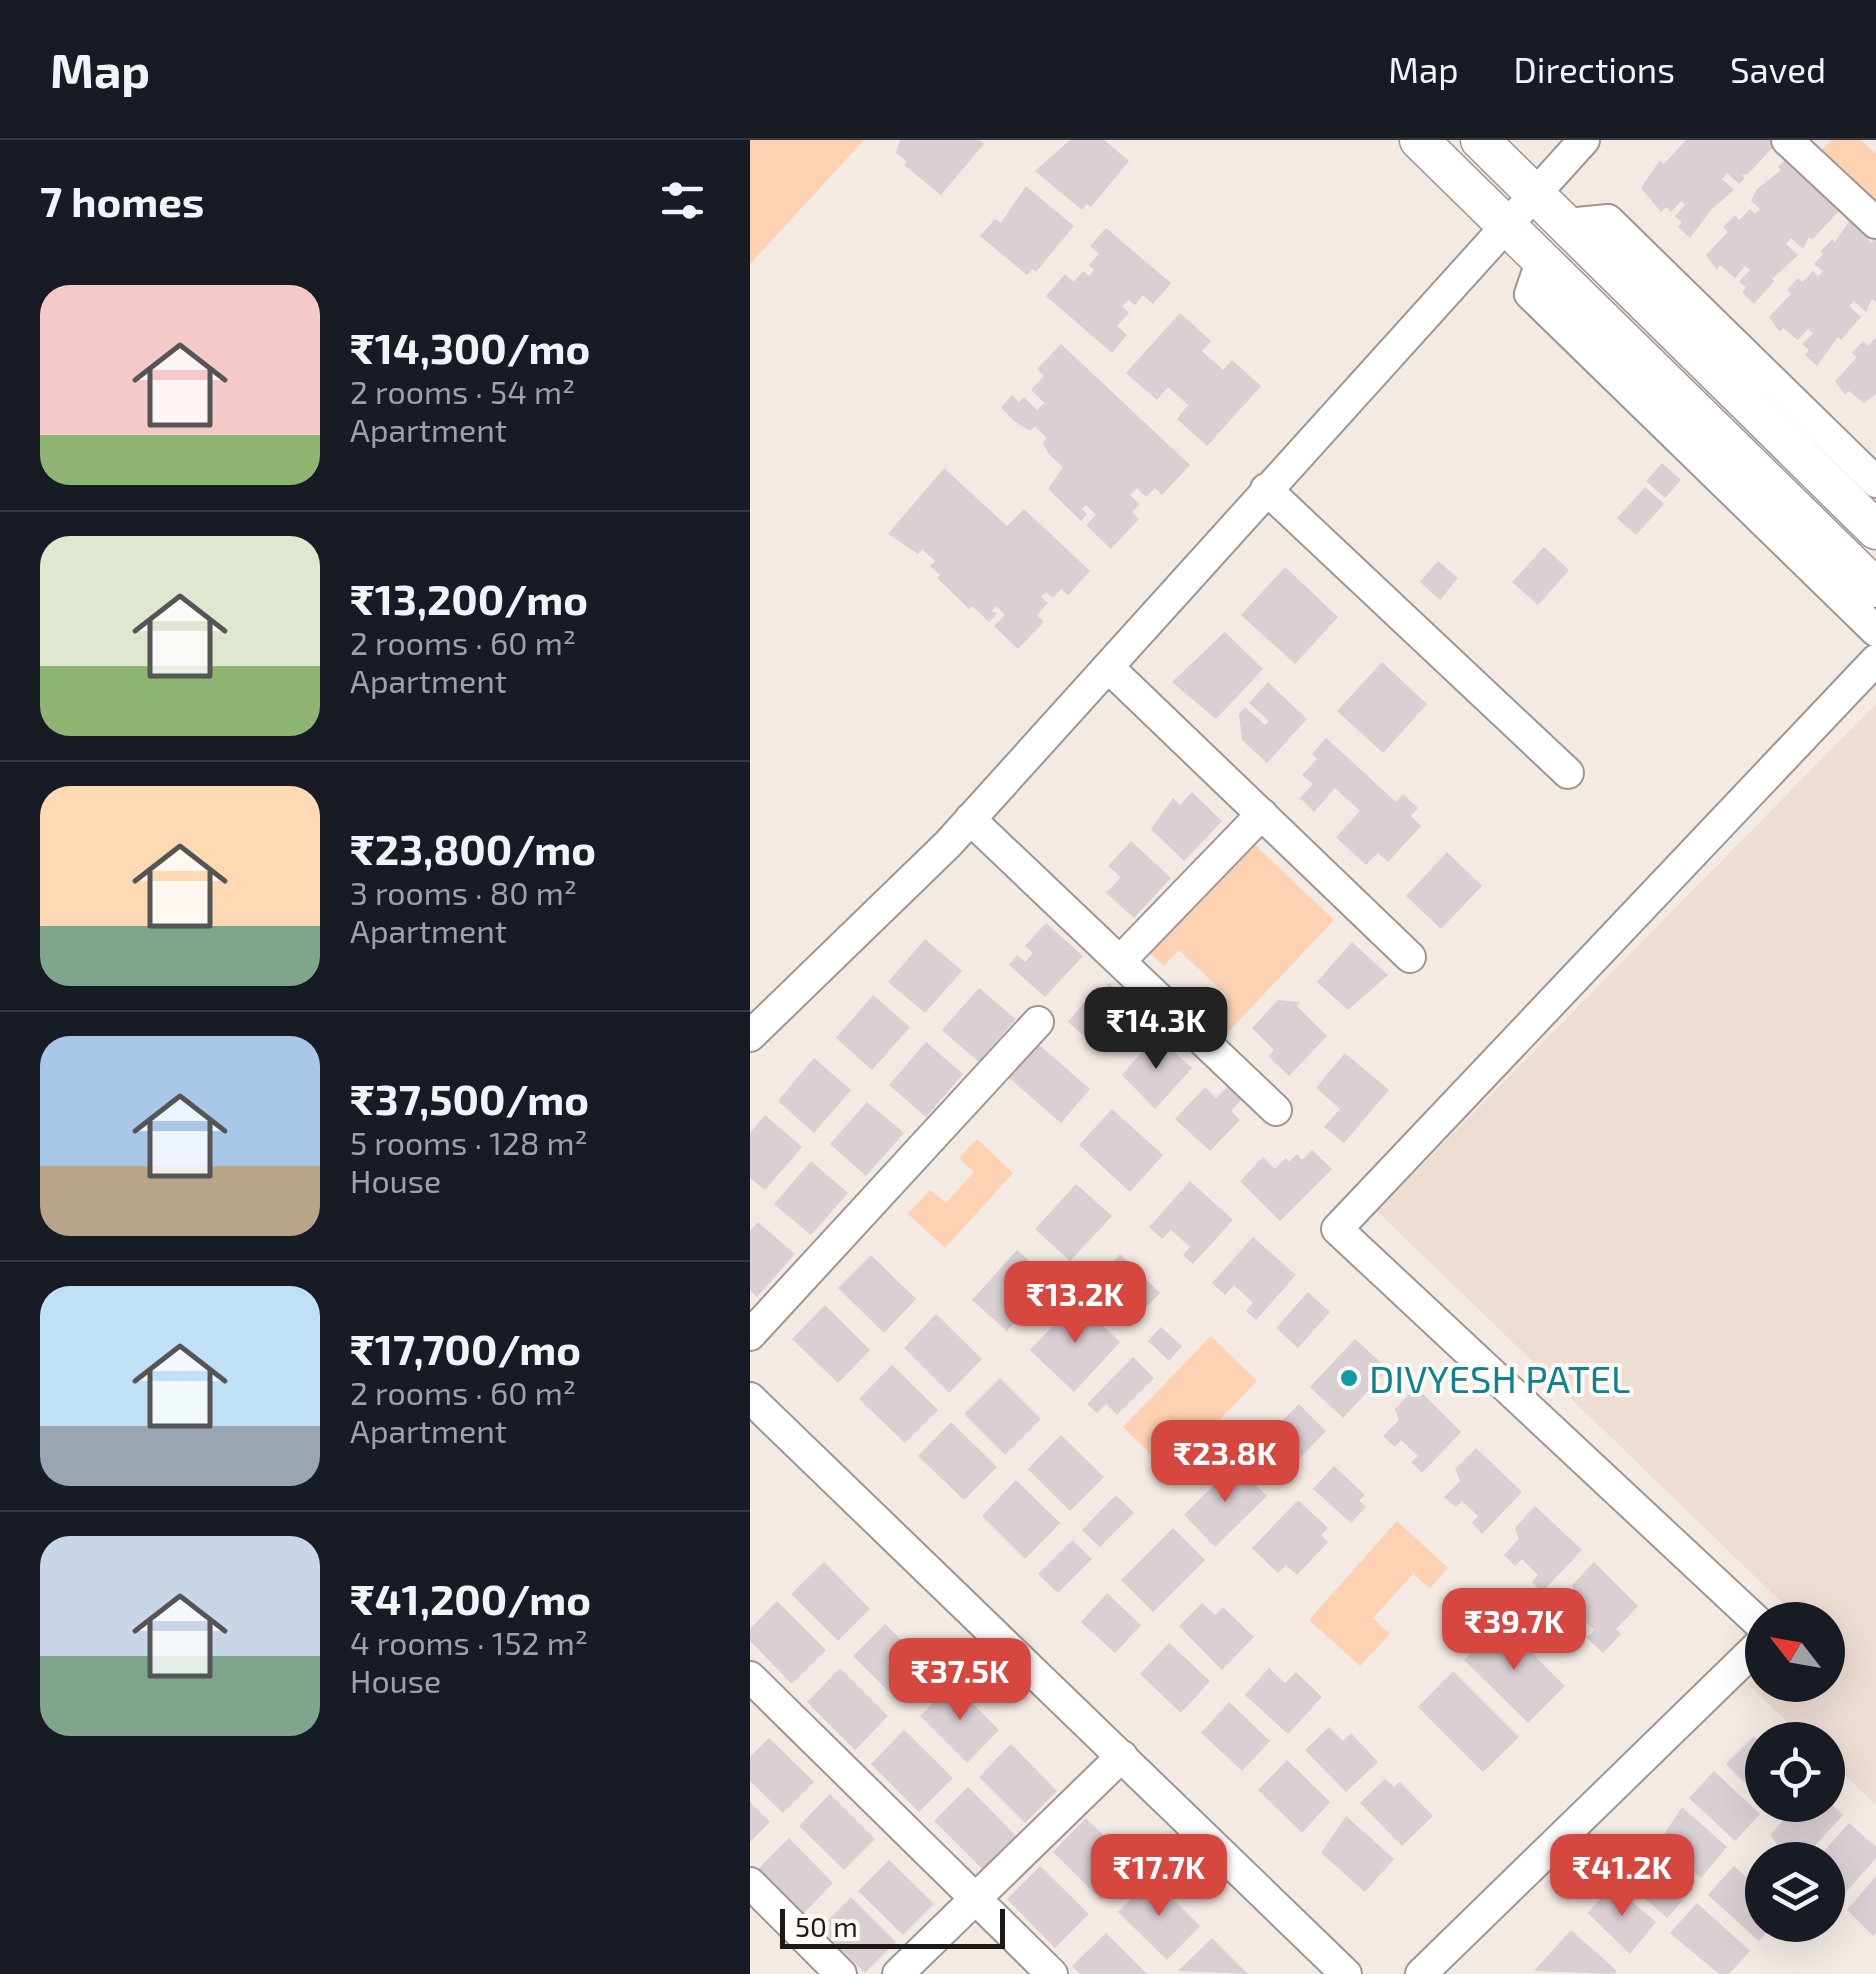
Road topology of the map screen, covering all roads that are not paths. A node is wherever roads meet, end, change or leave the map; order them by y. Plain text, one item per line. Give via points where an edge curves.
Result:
1 (1418, 140) edge
2 (1480, 140) edge
3 (1584, 140) edge
4 (1788, 140) edge
5 (1534, 192) junction
6 (1876, 223) edge
7 (1507, 224) junction
8 (1566, 224) junction
9 (1542, 258) junction
10 (1876, 482) edge
11 (1266, 490) junction
12 (1876, 530) edge
13 (1876, 588) edge
14 (1876, 631) edge
15 (1876, 660) edge
16 (1108, 667) junction
17 (1568, 773) dead end
18 (1262, 814) junction
19 (970, 819) junction
20 (1410, 956) dead end
21 (1120, 961) junction
22 (1038, 1022) dead end
23 (750, 1036) edge
24 (1276, 1110) dead end
25 (750, 1335) edge
26 (750, 1398) edge
27 (1745, 1610) edge
28 (1745, 1659) edge
29 (750, 1677) edge
30 (1122, 1756) junction
31 (750, 1884) edge
32 (975, 1898) junction
33 (841, 1974) edge
34 (898, 1974) edge
35 (1052, 1974) edge
36 (1346, 1974) edge
37 (1422, 1974) edge

1 - 7 street
2 - 5 street
3 - 5 street
4 - 6 street
5 - 7 street
5 - 8 street
7 - 9 street
7 - 11 street
8 - 10 street via 1608,220
8 - 12 street
9 - 13 street
9 - 14 street via 1530,294
11 - 16 street
11 - 17 street
15 - 27 street via 1337,1229
16 - 18 street
16 - 19 street
18 - 20 street
18 - 21 street
19 - 21 street
19 - 23 street
21 - 24 street
22 - 25 street
26 - 30 street
28 - 37 street
29 - 32 street
30 - 32 street
30 - 36 street
31 - 33 street
32 - 34 street
32 - 35 street

